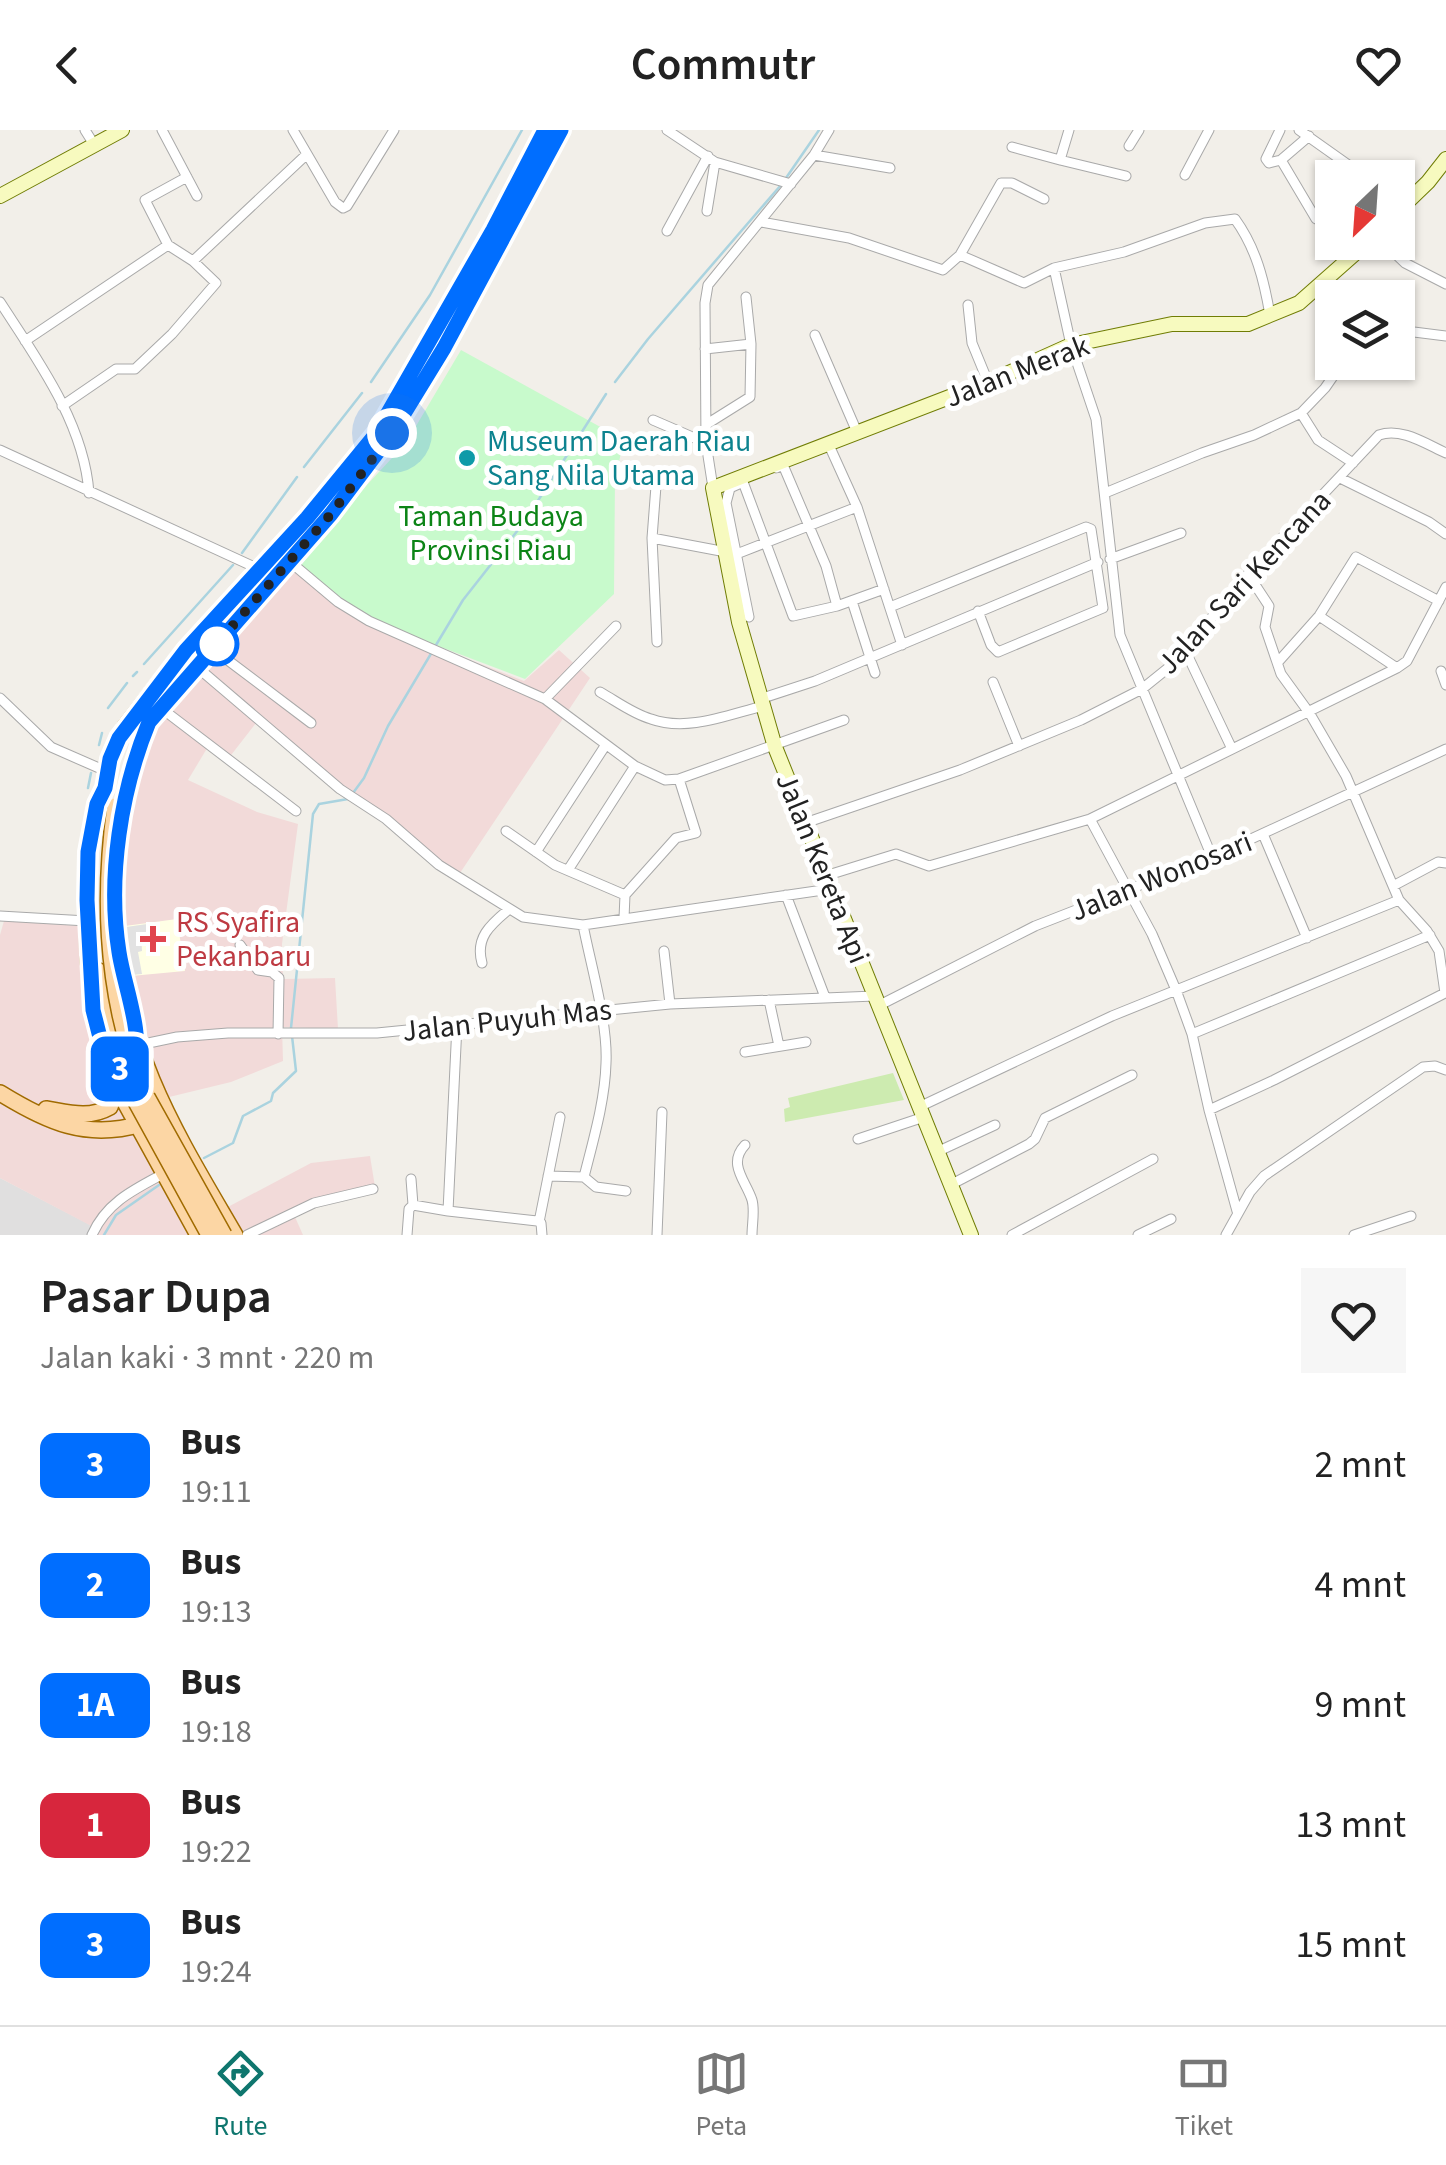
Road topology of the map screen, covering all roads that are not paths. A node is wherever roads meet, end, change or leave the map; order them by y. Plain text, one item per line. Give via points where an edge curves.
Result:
1 (85, 130) edge
2 (122, 130) edge
3 (162, 130) edge
4 (293, 130) edge
5 (394, 130) edge
6 (544, 130) edge
7 (560, 130) edge
8 (667, 130) edge
9 (829, 130) edge
10 (1069, 130) edge
11 (1138, 130) edge
12 (1209, 130) edge
13 (1280, 130) edge
14 (1299, 130) edge
15 (1310, 136) junction
16 (95, 146) junction
17 (1129, 146) dead end
18 (1012, 147) dead end
19 (306, 155) junction
20 (814, 155) junction
21 (712, 159) junction
22 (1446, 159) edge
23 (1060, 160) junction
24 (1281, 160) junction
25 (1342, 160) edge
26 (890, 168) dead end
27 (1185, 175) dead end
28 (1126, 176) dead end
29 (187, 178) junction
30 (791, 184) junction
31 (1415, 195) edge
32 (0, 196) edge
33 (197, 196) dead end
34 (1044, 199) dead end
35 (708, 212) dead end
36 (1315, 217) edge
37 (761, 222) junction
38 (667, 231) dead end
39 (168, 246) junction
40 (960, 255) junction
41 (1348, 260) edge
42 (1402, 260) edge
43 (193, 261) junction
44 (1054, 268) junction
45 (1446, 284) edge
46 (746, 297) dead end
47 (0, 302) edge
48 (968, 305) dead end
49 (1270, 315) junction
50 (1415, 332) edge
51 (815, 335) dead end
52 (1446, 336) edge
53 (25, 341) junction
54 (750, 344) junction
55 (1071, 345) junction
56 (705, 349) junction
57 (1331, 380) edge
58 (988, 382) junction
59 (62, 406) junction
60 (1302, 413) junction
61 (653, 420) dead end
62 (707, 424) junction
63 (857, 432) junction
64 (706, 443) junction
65 (828, 443) junction
66 (0, 450) edge
67 (1446, 453) edge
68 (1353, 464) junction
69 (1340, 478) junction
70 (743, 482) junction
71 (656, 486) dead end
72 (713, 488) junction
73 (89, 493) junction
74 (1105, 493) junction
75 (857, 507) junction
76 (809, 526) junction
77 (1181, 533) dead end
78 (1446, 534) edge
79 (652, 538) junction
80 (766, 543) junction
81 (730, 554) junction
82 (1110, 559) junction
83 (288, 560) junction
84 (1098, 562) junction
85 (261, 570) junction
86 (1248, 574) junction
87 (1446, 586) edge
88 (884, 589) junction
89 (852, 601) junction
90 (1439, 601) junction
91 (837, 606) junction
92 (890, 607) junction
93 (978, 610) junction
94 (1320, 616) junction
95 (749, 617) dead end
96 (616, 626) dead end
97 (657, 642) dead end
98 (902, 645) junction
99 (213, 648) junction
100 (1185, 650) junction
101 (871, 658) junction
102 (1278, 662) junction
103 (196, 666) junction
104 (1397, 668) junction
105 (1441, 671) dead end
106 (875, 673) dead end
107 (993, 682) dead end
108 (1446, 684) edge
109 (1142, 690) junction
110 (600, 692) dead end
111 (0, 698) edge
112 (545, 700) junction
113 (761, 702) junction
114 (161, 708) junction
115 (1310, 714) junction
116 (844, 720) dead end
117 (311, 723) dead end
118 (605, 746) junction
119 (1019, 746) junction
120 (775, 747) junction
121 (1446, 748) edge
122 (1232, 749) junction
123 (132, 764) junction
124 (635, 766) junction
125 (1178, 777) junction
126 (680, 779) junction
127 (107, 780) junction
128 (1352, 793) junction
129 (111, 806) junction
130 (296, 811) dead end
131 (1090, 819) junction
132 (804, 824) junction
133 (506, 830) dead end
134 (1263, 834) junction
135 (536, 852) junction
136 (1212, 856) junction
137 (1446, 863) edge
138 (568, 870) junction
139 (827, 882) junction
140 (1393, 886) junction
141 (1129, 891) junction
142 (786, 895) junction
143 (625, 896) junction
144 (1398, 900) junction
145 (508, 910) junction
146 (0, 916) edge
147 (624, 918) junction
148 (87, 922) junction
149 (583, 926) junction
150 (1430, 935) junction
151 (1308, 938) junction
152 (240, 946) dead end
153 (664, 951) dead end
154 (1442, 952) edge
155 (482, 963) dead end
156 (1176, 990) junction
157 (824, 997) junction
158 (770, 1000) junction
159 (876, 1001) junction
160 (670, 1004) junction
161 (599, 1010) junction
162 (457, 1025) junction
163 (281, 1034) junction
164 (1192, 1034) junction
165 (806, 1042) dead end
166 (139, 1044) junction
167 (778, 1046) junction
168 (744, 1052) dead end
169 (104, 1053) junction
170 (1446, 1070) edge
171 (1132, 1075) dead end
172 (117, 1088) junction
173 (1, 1095) edge
174 (164, 1106) junction
175 (46, 1108) junction
176 (1208, 1110) junction
177 (662, 1112) dead end
178 (921, 1112) junction
179 (560, 1116) dead end
180 (133, 1119) junction
181 (995, 1125) dead end
182 (91, 1130) junction
183 (858, 1139) dead end
184 (745, 1146) dead end
185 (938, 1151) junction
186 (1153, 1159) dead end
187 (161, 1171) junction
188 (548, 1176) junction
189 (203, 1178) junction
190 (411, 1178) dead end
191 (584, 1178) junction
192 (952, 1184) junction
193 (373, 1188) dead end
194 (626, 1192) dead end
195 (174, 1193) junction
196 (413, 1205) junction
197 (448, 1211) junction
198 (1237, 1212) junction
199 (1411, 1216) dead end
200 (1171, 1219) dead end
201 (539, 1222) junction
202 (1353, 1222) dead end
203 (92, 1235) edge
204 (198, 1235) edge
205 (209, 1235) edge
206 (224, 1235) edge
207 (235, 1235) edge
208 (247, 1235) edge
209 (407, 1235) edge
210 (542, 1235) edge
211 (657, 1235) edge
212 (752, 1235) edge
213 (971, 1235) edge
214 (1012, 1235) edge
215 (1138, 1235) edge
216 (1226, 1235) edge
217 (1353, 1235) edge

1 - 16 street
2 - 16 street
3 - 29 street
4 - 19 street
5 - 19 street via 346,208 337,206
6 - 85 main road via 385,420
7 - 83 main road via 405,414
8 - 21 street
9 - 20 street
10 - 23 street
11 - 17 street
12 - 27 street
13 - 24 street via 1266,160
14 - 15 street
15 - 24 street
15 - 25 street
16 - 32 street
18 - 23 street
19 - 43 street
20 - 26 street
20 - 30 street
21 - 30 street
21 - 35 street
21 - 38 street
22 - 31 street
23 - 28 street
24 - 36 street
29 - 33 street
29 - 39 street via 145,200
30 - 37 street
34 - 40 street via 1001,183
37 - 40 street via 849,238 940,270
37 - 56 street via 707,287
39 - 43 street
39 - 53 street
40 - 44 street via 1019,282
41 - 49 street, Jalan Merak via 1299,303
42 - 45 street
43 - 59 street via 216,286 191,314 136,368 116,369
44 - 49 street via 1234,219 1256,258
44 - 55 street
46 - 54 street
47 - 53 street
48 - 58 street via 972,343
49 - 55 street, Jalan Merak via 1248,324 1172,324
50 - 52 street
51 - 63 street
53 - 59 street
54 - 56 street
54 - 62 street via 750,397
55 - 58 street, Jalan Merak
55 - 74 street via 1096,419
56 - 62 street
57 - 60 street
58 - 63 street, Jalan Merak
59 - 73 street via 84,455
60 - 68 street via 1318,440
60 - 74 street
61 - 64 street
62 - 64 street
63 - 65 street, Jalan Merak
64 - 72 street
65 - 72 street, Jalan Merak
65 - 75 street
66 - 73 street
67 - 68 street, Jalan Sari Kencana via 1390,432
68 - 69 street, Jalan Sari Kencana
69 - 78 street
69 - 86 street, Jalan Sari Kencana
70 - 76 street via 783,465
70 - 80 street
70 - 81 street via 730,488 726,503
71 - 79 street
72 - 81 street, Jalan Kereta Api
73 - 85 street
74 - 82 street
75 - 76 street
75 - 88 street
76 - 80 street
76 - 91 street
77 - 82 street
79 - 81 street
79 - 97 street
80 - 81 street
80 - 91 street via 793,616
81 - 95 street
81 - 113 street, Jalan Kereta Api via 741,632
82 - 109 street via 1120,635
83 - 99 main road
83 - 112 street via 338,602 397,636
84 - 92 street via 1086,526
84 - 93 street
84 - 93 street via 1103,608 998,652
85 - 127 main road via 134,715 119,738
86 - 100 street, Jalan Sari Kencana
86 - 102 street via 1270,606 1265,627
87 - 90 street
88 - 89 street
88 - 92 street
89 - 91 street
89 - 101 street
90 - 94 street via 1356,557
90 - 104 street via 1407,662
92 - 98 street
93 - 98 street
94 - 102 street
94 - 104 street
96 - 112 street
98 - 101 street
99 - 103 main road
99 - 117 street
100 - 109 street, Jalan Sari Kencana
100 - 122 street
101 - 106 street
101 - 113 street
102 - 115 street
103 - 114 main road
103 - 145 street via 340,789
104 - 115 street
105 - 108 street
107 - 119 street
109 - 119 street, Jalan Sari Kencana
109 - 125 street
110 - 113 street via 667,723 698,723
111 - 127 street via 51,747
112 - 118 street
113 - 120 street, Jalan Kereta Api
114 - 123 main road
114 - 130 street
115 - 122 street
115 - 128 street
116 - 120 street
118 - 124 street
118 - 135 street
119 - 132 street, Jalan Sari Kencana
120 - 126 street
120 - 132 street, Jalan Kereta Api
121 - 128 street, Jalan Wonosari
122 - 125 street
123 - 129 main road
123 - 166 main road via 118,870 118,935
124 - 126 street via 665,780
124 - 138 street
125 - 131 street
125 - 136 street
126 - 143 street via 696,833 676,838
127 - 129 main road
127 - 148 main road via 88,852
128 - 134 street, Jalan Wonosari
128 - 140 street
129 - 205 main road, bridge via 96,898 107,1022 131,1093
129 - 206 main road, bridge via 106,897 120,1019 140,1082
131 - 139 street via 929,866 896,854
131 - 141 street
132 - 139 street, Jalan Kereta Api
133 - 135 street
134 - 136 street, Jalan Wonosari
134 - 151 street
135 - 138 street
136 - 141 street, Jalan Wonosari
137 - 140 street
138 - 143 street
139 - 142 street
139 - 159 street, Jalan Kereta Api
140 - 144 street
141 - 156 street
141 - 159 street, Jalan Wonosari
142 - 147 street
142 - 157 street
143 - 147 street
144 - 150 street
144 - 151 street
145 - 149 street
145 - 155 street via 482,936
146 - 148 street
147 - 149 street
148 - 169 main road via 92,1004
149 - 161 street
150 - 154 street
150 - 164 street
151 - 156 street
152 - 163 street via 258,970 279,978
153 - 160 street
154 - 176 street via 1445,994
156 - 164 street
156 - 178 street
157 - 158 street, Jalan Puyuh Mas
157 - 159 street, Jalan Puyuh Mas
158 - 160 street, Jalan Puyuh Mas
158 - 167 street
159 - 178 street, Jalan Kereta Api
160 - 161 street, Jalan Puyuh Mas
161 - 162 street, Jalan Puyuh Mas
161 - 191 street via 606,1063
162 - 163 street, Jalan Puyuh Mas
162 - 197 street
163 - 166 street, Jalan Puyuh Mas
164 - 176 street
165 - 167 street
166 - 169 main road via 127,1070
166 - 174 main road
167 - 168 street
169 - 172 main road
170 - 198 street via 1423,1068 1336,1124 1264,1176
171 - 192 street via 1045,1118 1033,1141
172 - 175 main road via 110,1107 97,1113
172 - 180 main road
173 - 175 main road
173 - 182 main road via 66,1127
174 - 180 main road
174 - 189 main road
175 - 180 main road via 88,1122
176 - 198 street
177 - 211 street
178 - 183 street
178 - 185 street, Jalan Kereta Api
179 - 188 street
180 - 182 main road
180 - 187 main road
181 - 185 street
182 - 187 main road via 132,1139
184 - 212 street via 738,1176 753,1202
185 - 192 street, Jalan Kereta Api
186 - 214 street
187 - 195 main road
187 - 203 street via 108,1208
188 - 191 street
188 - 201 street
189 - 195 main road via 183,1154 172,1153 166,1160
189 - 207 main road
190 - 196 street
191 - 194 street
192 - 213 street, Jalan Kereta Api
193 - 208 street via 314,1203
195 - 204 main road
196 - 197 street
196 - 209 street
197 - 201 street
198 - 216 street
199 - 217 street
200 - 215 street
201 - 210 street
202 - 217 street

